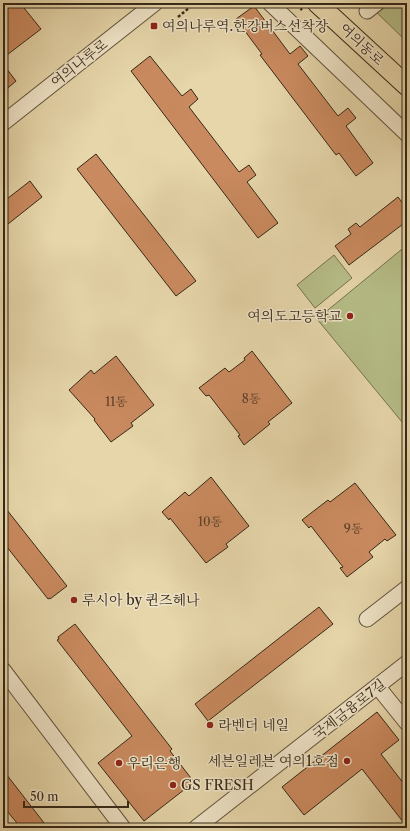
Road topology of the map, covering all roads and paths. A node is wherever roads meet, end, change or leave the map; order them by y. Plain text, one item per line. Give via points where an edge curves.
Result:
1 (155, 3) edge
2 (196, 3) edge
3 (270, 3) edge
4 (317, 3) edge
5 (178, 17) dead end
6 (407, 86) edge
7 (3, 123) edge
8 (407, 134) edge
9 (407, 588) edge
10 (367, 618) dead end
11 (407, 664) edge
12 (3, 670) edge
13 (378, 686) junction
14 (407, 723) edge
15 (123, 828) edge
16 (196, 828) edge

1 - 7 street, 여의나루로
2 - 5 path
3 - 8 street
4 - 6 main road, 여의동로
9 - 10 street
11 - 13 street, 국제금융로7길
12 - 15 street
13 - 14 street
13 - 16 street, 국제금융로7길

